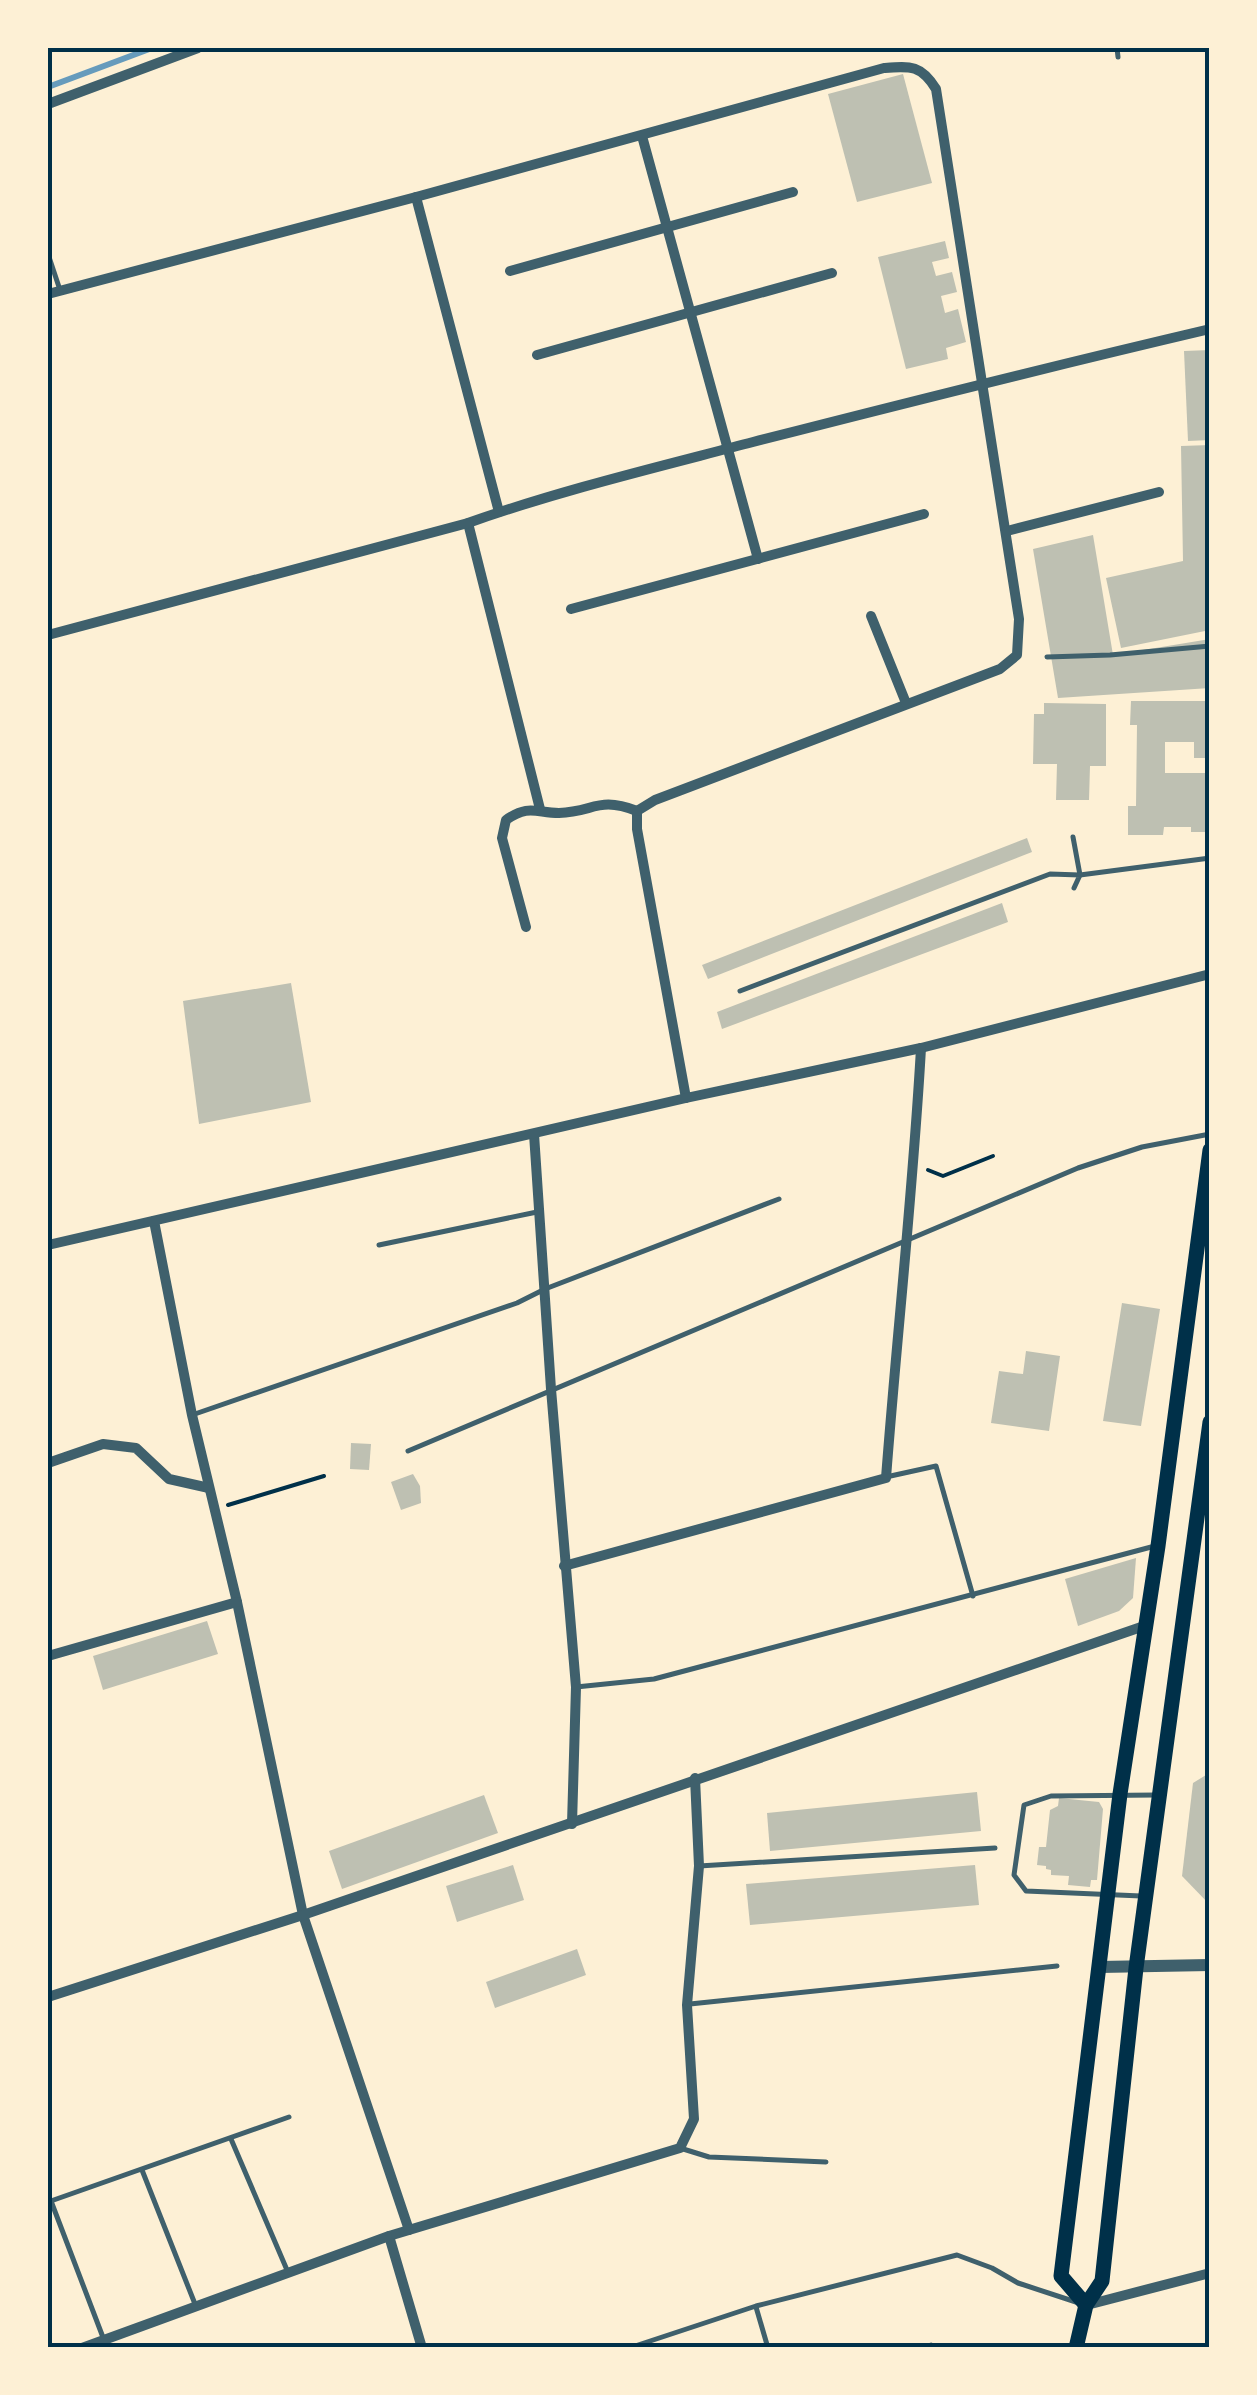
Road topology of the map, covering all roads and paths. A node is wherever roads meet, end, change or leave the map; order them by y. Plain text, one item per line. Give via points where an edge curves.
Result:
1 (198, 48) edge
2 (1117, 48) edge
3 (1118, 57) dead end
4 (48, 104) edge
5 (642, 136) junction
6 (794, 192) dead end
7 (416, 197) junction
8 (668, 228) junction
9 (48, 254) edge
10 (510, 271) dead end
11 (832, 273) dead end
12 (54, 292) edge
13 (692, 313) junction
14 (1210, 329) edge
15 (537, 354) dead end
16 (984, 382) junction
17 (729, 448) junction
18 (1159, 492) dead end
19 (499, 512) junction
20 (924, 514) dead end
21 (468, 523) junction
22 (1006, 531) junction
23 (758, 559) junction
24 (572, 609) dead end
25 (872, 616) dead end
26 (48, 635) edge
27 (1210, 646) edge
28 (1047, 657) dead end
29 (906, 703) junction
30 (540, 808) junction
31 (637, 810) junction
32 (1073, 837) dead end
33 (1210, 858) edge
34 (1080, 875) junction
35 (1074, 888) dead end
36 (526, 927) dead end
37 (1210, 974) edge
38 (740, 991) dead end
39 (921, 1048) junction
40 (686, 1098) junction
41 (534, 1134) junction
42 (1210, 1134) edge
43 (1210, 1150) edge
44 (993, 1156) dead end
45 (943, 1176) dead end
46 (779, 1198) dead end
47 (540, 1211) junction
48 (154, 1221) junction
49 (904, 1239) junction
50 (48, 1245) edge
51 (379, 1245) dead end
52 (545, 1289) junction
53 (550, 1388) junction
54 (192, 1416) junction
55 (1210, 1422) edge
56 (408, 1451) dead end
57 (48, 1463) edge
58 (324, 1476) dead end
59 (886, 1478) junction
60 (209, 1488) junction
61 (214, 1509) junction
62 (1158, 1546) junction
63 (564, 1566) junction
64 (973, 1596) junction
65 (237, 1602) junction
66 (1147, 1625) junction
67 (48, 1656) edge
68 (576, 1687) junction
69 (695, 1778) junction
70 (1120, 1794) junction
71 (1159, 1795) junction
72 (572, 1824) junction
73 (995, 1848) dead end
74 (699, 1866) junction
75 (1110, 1893) junction
76 (1146, 1896) junction
77 (303, 1915) junction
78 (1210, 1965) edge
79 (1056, 1966) dead end
80 (1100, 1968) junction
81 (1136, 1968) junction
82 (48, 1997) edge
83 (687, 2005) junction
84 (290, 2118) dead end
85 (231, 2138) junction
86 (680, 2148) junction
87 (826, 2162) dead end
88 (142, 2169) junction
89 (49, 2201) edge
90 (409, 2230) junction
91 (390, 2236) junction
92 (288, 2273) junction
93 (1210, 2273) edge
94 (196, 2306) junction
95 (756, 2306) junction
96 (1086, 2306) junction
97 (104, 2340) junction
98 (931, 2345) dead end
99 (82, 2348) edge
100 (422, 2348) edge
101 (629, 2348) edge
102 (768, 2348) edge
103 (922, 2348) edge
104 (1076, 2348) edge

1 - 4 street
2 - 3 lane
5 - 7 street
5 - 8 street
5 - 16 street via 884,68 926,73 936,89
6 - 8 street
7 - 12 street
7 - 19 street
8 - 10 street
8 - 13 street
9 - 12 lane
11 - 13 street
13 - 15 street
13 - 17 street
14 - 16 street
16 - 17 street
16 - 22 street
17 - 19 street
17 - 23 street
18 - 22 street
19 - 21 street
20 - 23 street
21 - 26 street
21 - 30 street
22 - 29 street via 1019,619 1017,654 1000,670
23 - 24 street
25 - 29 street
27 - 28 lane
29 - 31 street
30 - 31 street via 558,813 616,802
30 - 36 street via 506,820 502,838
31 - 40 street
32 - 34 lane
33 - 34 lane
34 - 35 lane
34 - 38 lane via 1050,874
37 - 39 street
39 - 40 street
39 - 49 street
40 - 41 street
41 - 47 street
41 - 48 street
42 - 49 lane via 1094,1163
43 - 62 main road
44 - 45 path
46 - 52 lane
47 - 51 lane
47 - 52 street
48 - 50 street
48 - 54 street
49 - 53 lane
49 - 59 street
52 - 53 street
52 - 54 lane
53 - 56 lane
53 - 63 street
54 - 60 street
55 - 71 main road
57 - 60 street via 102,1444 136,1448 170,1478
58 - 61 path
59 - 63 street
59 - 64 lane via 936,1466
60 - 61 street
61 - 65 street
62 - 64 lane
62 - 66 main road
63 - 68 street
64 - 68 lane via 654,1678
65 - 67 street
65 - 77 street
66 - 69 street
66 - 70 main road
68 - 72 street
69 - 72 street
69 - 74 street
70 - 71 lane
70 - 75 main road
70 - 75 lane via 1051,1796 1024,1805 1014,1875 1026,1891
71 - 76 main road
72 - 77 street
73 - 74 lane
74 - 83 street
75 - 76 lane
75 - 80 main road
76 - 81 main road
77 - 82 street
77 - 90 street
78 - 81 street
79 - 83 lane
80 - 81 street
80 - 96 main road via 1062,2276
81 - 96 main road via 1102,2281
83 - 86 street via 694,2119
84 - 85 lane
85 - 88 lane
85 - 92 lane
86 - 87 lane via 709,2157
86 - 90 street
88 - 89 lane
88 - 94 lane
89 - 97 lane
90 - 91 street
91 - 92 street
91 - 100 street
92 - 94 street
93 - 96 street
94 - 97 street
95 - 96 lane via 956,2255
95 - 101 lane
95 - 102 lane
96 - 104 main road
97 - 99 street
98 - 103 lane

